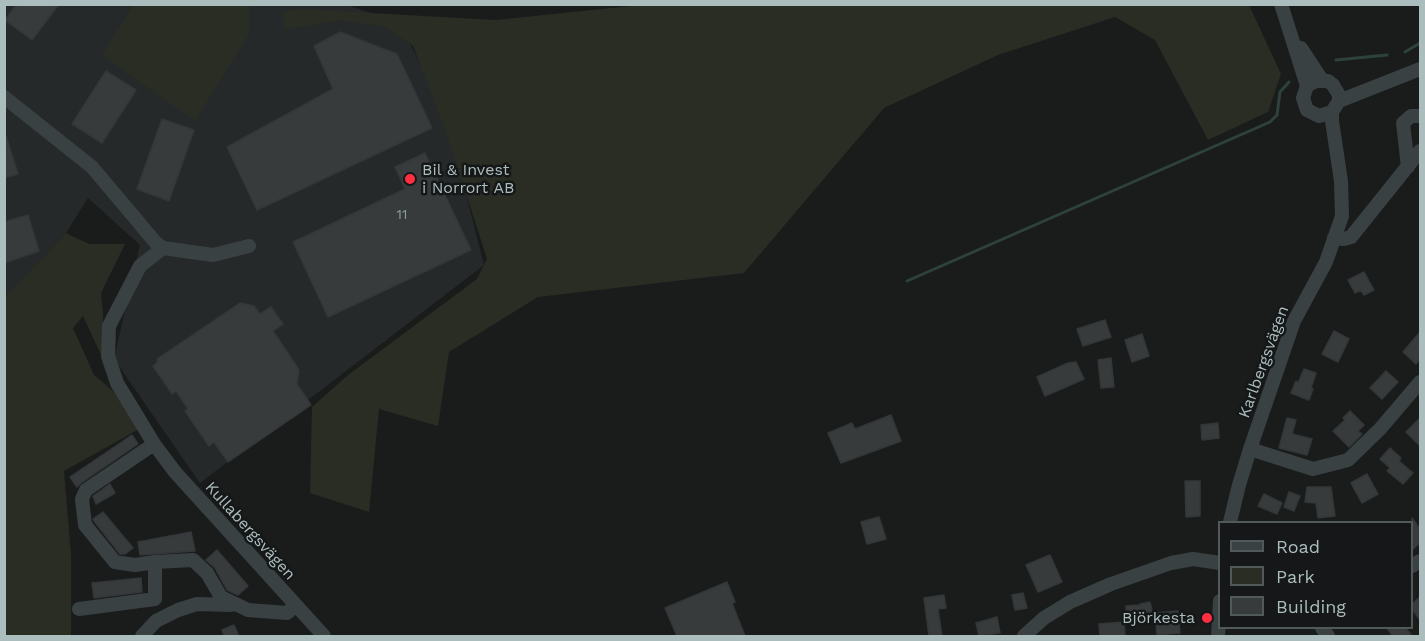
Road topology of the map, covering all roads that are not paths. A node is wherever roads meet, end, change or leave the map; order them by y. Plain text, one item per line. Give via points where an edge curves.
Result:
1 (1281, 4) edge
2 (1292, 34) junction
3 (1420, 69) edge
4 (1400, 76) junction
5 (1328, 82) junction
6 (1307, 86) junction
7 (4, 97) edge
8 (1336, 107) junction
9 (1318, 116) junction
10 (1420, 116) edge
11 (1335, 147) junction
12 (1420, 151) edge
13 (1408, 167) junction
14 (1334, 238) junction
15 (249, 246) dead end
16 (164, 248) junction
17 (1420, 382) edge
18 (154, 444) junction
19 (1250, 449) junction
20 (1230, 521) edge
21 (154, 562) junction
22 (1218, 563) edge
23 (237, 605) junction
24 (295, 606) junction
25 (79, 609) dead end
26 (142, 636) edge
27 (324, 636) edge
28 (1024, 636) edge

1 - 2 street, Karlbergsvägen
2 - 5 street, Karlbergsvägen
2 - 6 street, Karlbergsvägen
3 - 4 street
4 - 5 street via 1344,86
4 - 8 street
5 - 6 street via 1316,81
5 - 8 street, Karlbergsvägen via 1338,93
6 - 9 street, Karlbergsvägen via 1304,105
7 - 16 street via 92,167
8 - 9 street
8 - 11 street, Karlbergsvägen
9 - 11 street, Karlbergsvägen
10 - 13 street via 1411,116 1403,123
11 - 14 street, Karlbergsvägen via 1342,216
12 - 13 street
13 - 14 street via 1352,237
14 - 19 street, Karlbergsvägen via 1326,262 1294,321
15 - 16 street via 213,255
16 - 18 street, Kullabergsvägen via 140,266 109,326 108,356 117,383
17 - 19 street via 1348,460 1312,469
18 - 21 street via 86,490 82,499 85,525 115,562 135,566
18 - 24 street, Kullabergsvägen
19 - 20 street, Karlbergsvägen
21 - 23 street via 193,560 207,573 221,597
21 - 25 street via 155,599
22 - 28 street via 1193,559 1171,563 1111,584 1070,602
23 - 24 street via 248,610 286,613
23 - 26 street via 197,604 178,610 156,621
24 - 27 street, Kullabergsvägen

